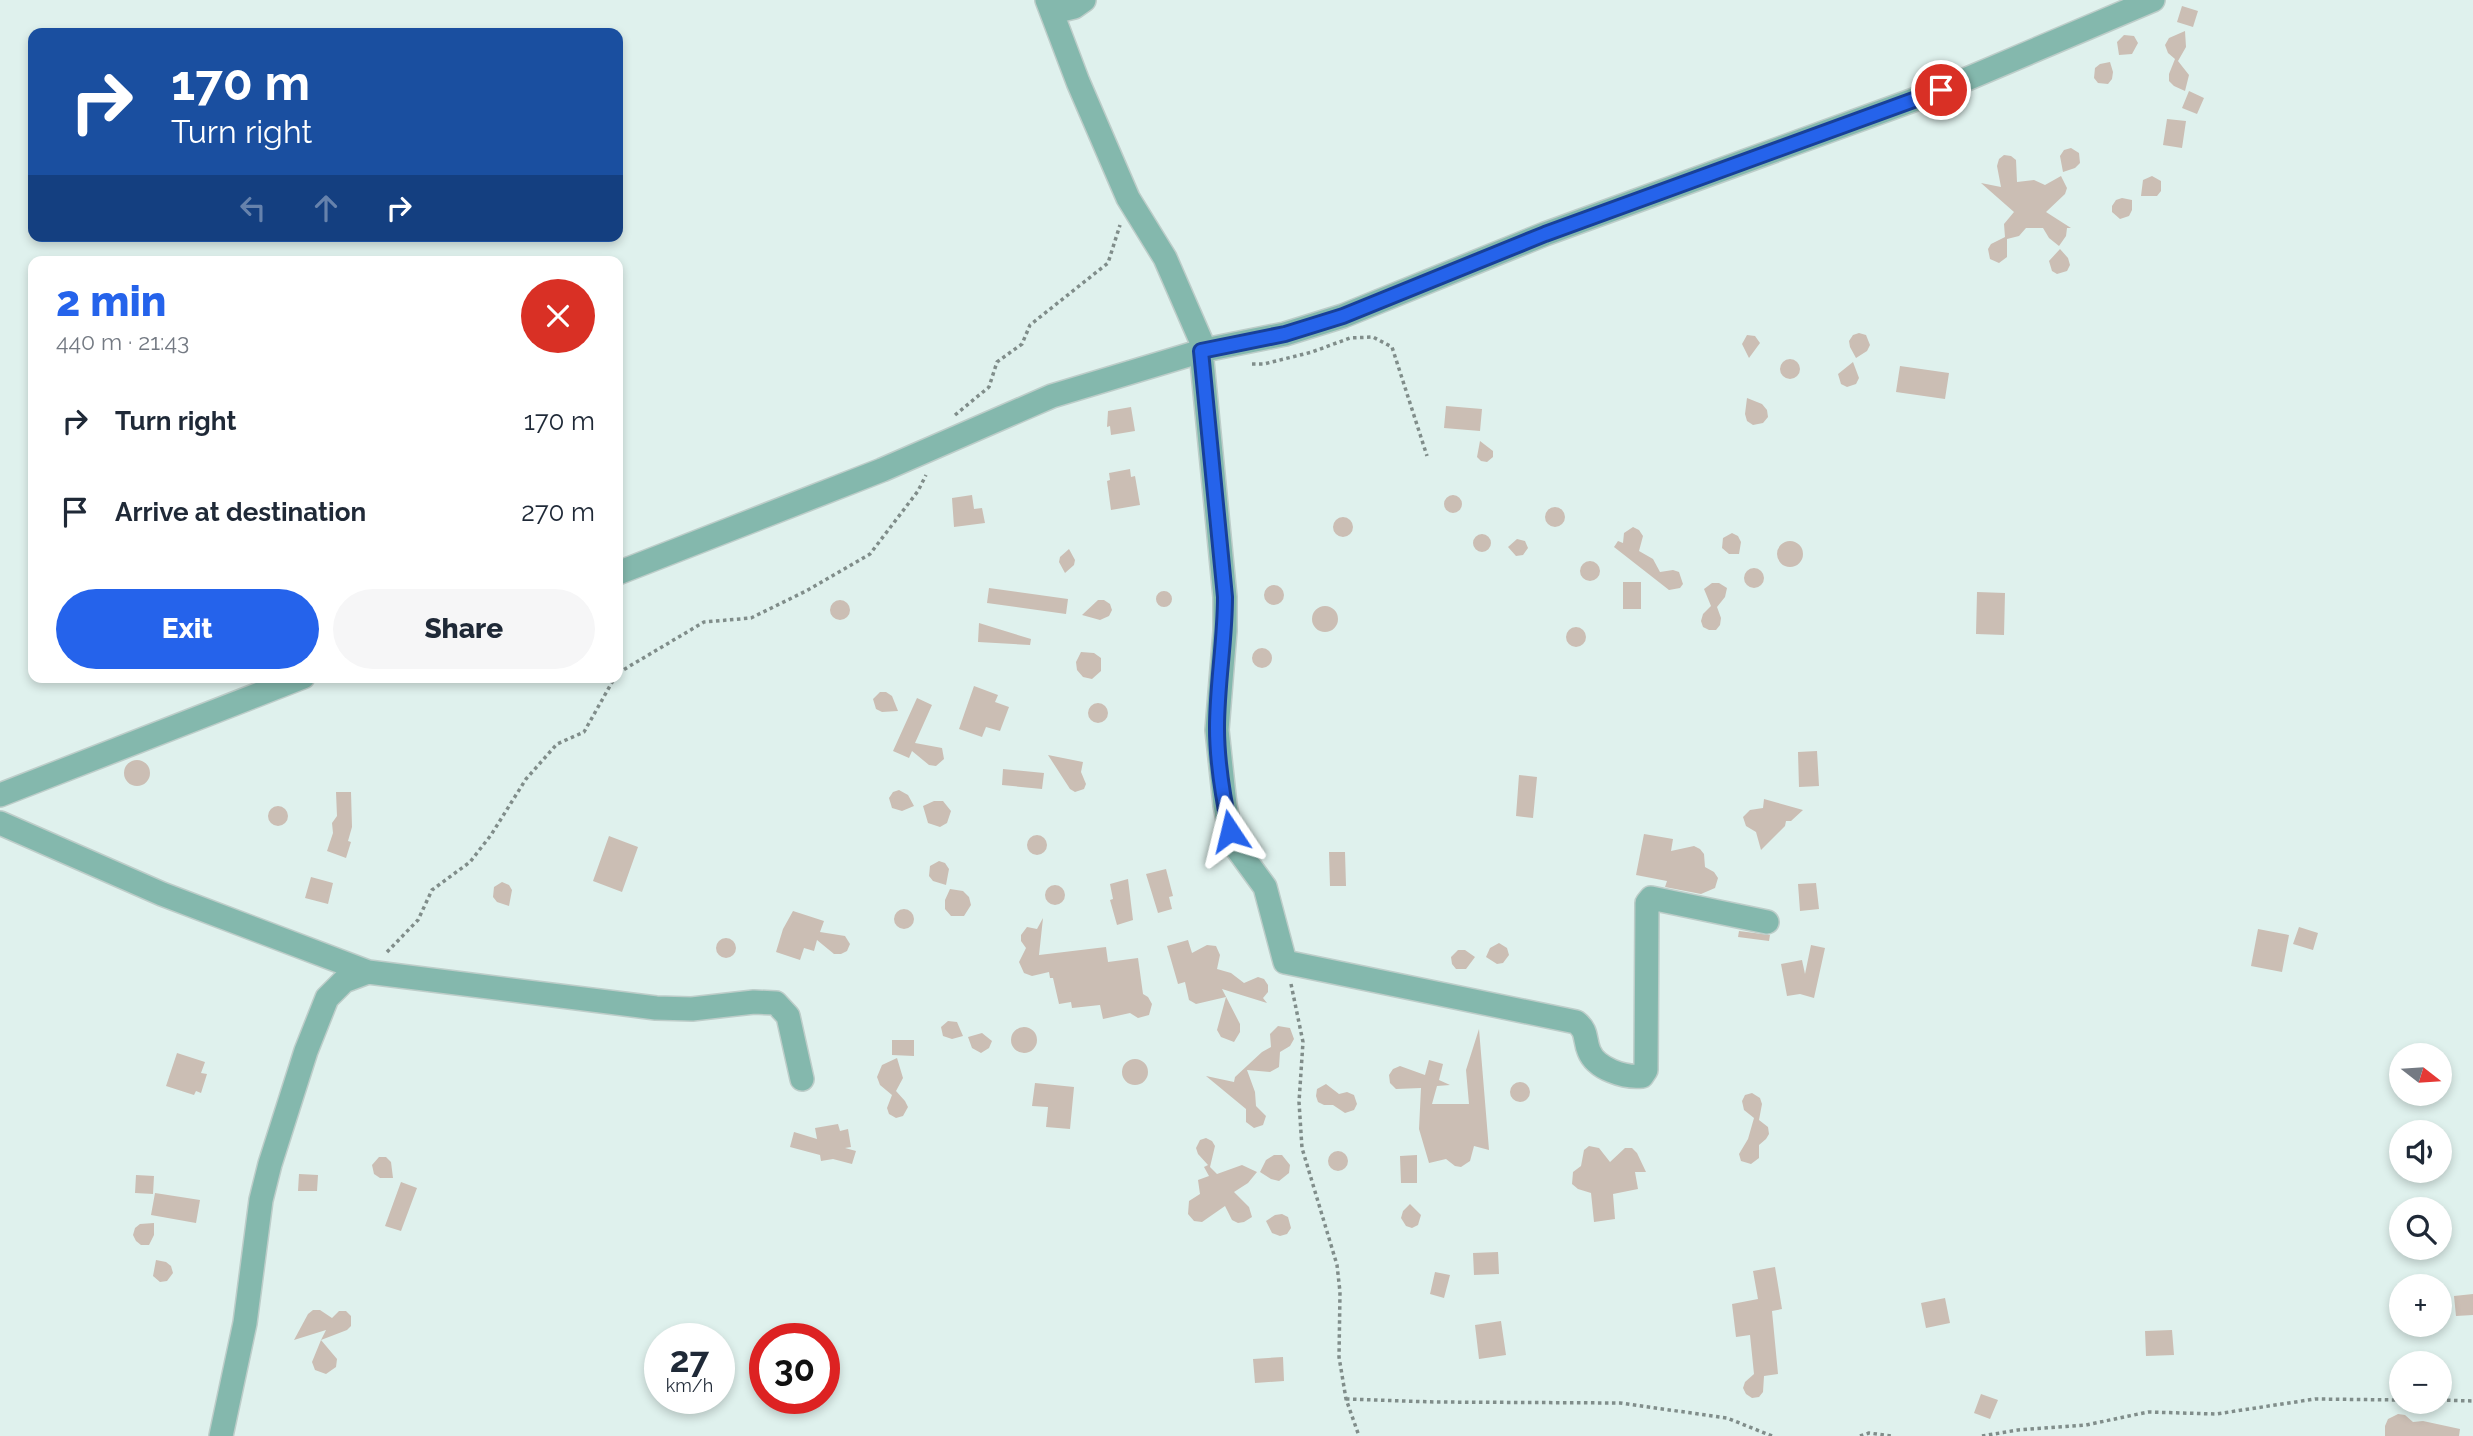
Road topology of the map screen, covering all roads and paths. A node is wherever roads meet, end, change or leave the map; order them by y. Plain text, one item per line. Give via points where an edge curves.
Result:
1 (1084, 0) edge
2 (2153, 0) edge
3 (1050, 6) edge
4 (1203, 351) junction
5 (1240, 363) dead end
6 (1427, 456) dead end
7 (623, 571) edge
8 (288, 683) edge
9 (612, 683) edge
10 (0, 795) edge
11 (0, 823) edge
12 (1767, 922) dead end
13 (1285, 962) junction
14 (368, 972) junction
15 (802, 1079) dead end
16 (1346, 1399) junction
17 (2389, 1400) edge
18 (2452, 1401) edge
19 (2473, 1401) edge
20 (221, 1436) edge
21 (1359, 1436) edge
22 (1772, 1436) edge
23 (1860, 1436) edge
24 (1891, 1436) edge
25 (1982, 1436) edge

1 - 3 street via 1074,7
2 - 4 street via 1941,90 1545,234 1343,316
3 - 4 street via 1128,198 1165,258
4 - 7 street via 1052,396 882,470
4 - 13 street via 1225,597 1217,730 1225,805 1238,850 1265,887
5 - 6 path via 1264,364 1350,338 1373,337 1392,347
8 - 10 street
9 - 14 path via 584,732 556,744 526,779 470,862 432,890 418,920
11 - 14 street via 162,894
12 - 13 street via 1651,898 1647,903 1646,1070 1642,1076 1615,1072 1595,1060 1588,1050 1586,1031 1576,1022
13 - 16 path via 1303,1042 1299,1102 1303,1148 1337,1265 1339,1357
14 - 15 street via 656,1008 776,1003 788,1016
14 - 20 street via 344,981 327,998 306,1051 261,1200 245,1323
16 - 21 path
16 - 22 path via 1620,1403 1727,1418
17 - 25 path via 2315,1399 2216,1414 2148,1412 2086,1425
18 - 19 path
23 - 24 path

